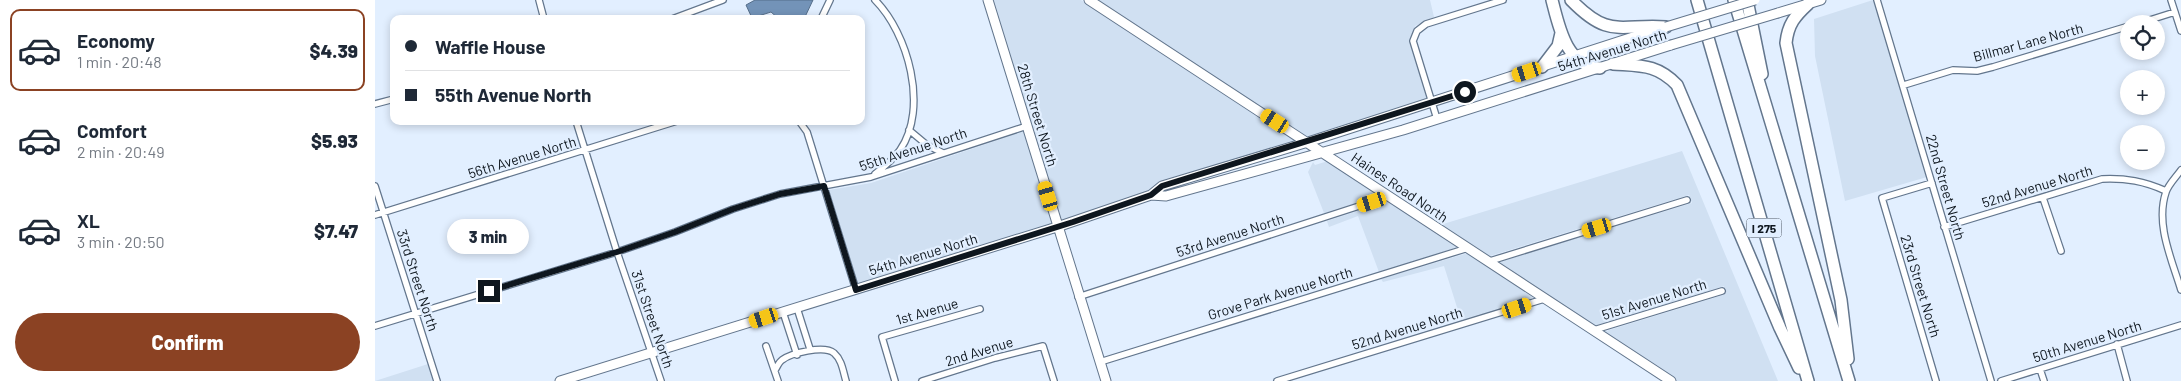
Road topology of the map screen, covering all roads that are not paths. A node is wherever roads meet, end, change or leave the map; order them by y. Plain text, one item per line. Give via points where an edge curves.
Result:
1 (539, 0) edge
2 (723, 0) edge
3 (830, 0) edge
4 (875, 0) edge
5 (988, 0) edge
6 (1089, 0) edge
7 (1503, 0) edge
8 (1552, 0) edge
9 (1571, 0) edge
10 (1690, 0) edge
11 (1697, 0) edge
12 (1734, 0) edge
13 (1747, 0) edge
14 (1755, 0) edge
15 (1821, 0) edge
16 (1877, 0) edge
17 (2171, 0) edge
18 (1808, 4) junction
19 (2175, 12) junction
20 (543, 15) edge
21 (683, 15) edge
22 (823, 15) edge
23 (2165, 15) edge
24 (1666, 27) junction
25 (2120, 29) edge
26 (2181, 31) edge
27 (1561, 33) junction
28 (1574, 57) junction
29 (1613, 64) junction
30 (1543, 67) junction
31 (1600, 68) junction
32 (1719, 75) junction
33 (1904, 85) junction
34 (390, 99) edge
35 (1431, 102) junction
36 (375, 104) edge
37 (1437, 119) junction
38 (577, 125) edge
39 (664, 125) edge
40 (802, 125) edge
41 (806, 125) edge
42 (1027, 126) junction
43 (909, 130) junction
44 (807, 132) junction
45 (1308, 142) junction
46 (1776, 144) junction
47 (586, 150) junction
48 (943, 153) junction
49 (1322, 153) junction
50 (2181, 170) edge
51 (871, 177) junction
52 (1932, 183) junction
53 (375, 186) edge
54 (824, 186) junction
55 (2166, 191) junction
56 (1151, 195) junction
57 (1390, 196) junction
58 (2043, 198) junction
59 (1687, 200) dead end
60 (384, 213) junction
61 (375, 215) edge
62 (1057, 227) junction
63 (1944, 227) junction
64 (1468, 248) junction
65 (2061, 251) dead end
66 (617, 252) junction
67 (1490, 261) junction
68 (856, 290) junction
69 (2181, 290) edge
70 (1722, 291) dead end
71 (1079, 297) junction
72 (1544, 299) junction
73 (797, 308) junction
74 (980, 309) dead end
75 (783, 312) junction
76 (415, 313) junction
77 (2181, 325) edge
78 (375, 326) edge
79 (1594, 330) junction
80 (2117, 344) junction
81 (767, 346) dead end
82 (810, 349) junction
83 (652, 353) junction
84 (797, 355) junction
85 (1100, 362) junction
86 (2040, 369) junction
87 (775, 370) junction
88 (1299, 378) edge
89 (437, 381) edge
90 (560, 381) edge
91 (661, 381) edge
92 (778, 381) edge
93 (846, 381) edge
94 (895, 381) edge
95 (922, 381) edge
96 (1054, 381) edge
97 (1106, 381) edge
98 (1277, 381) edge
99 (1671, 381) edge
100 (1807, 381) edge
101 (1850, 381) edge
102 (1936, 381) edge
103 (1991, 381) edge
104 (2001, 381) edge
105 (2044, 381) edge
106 (2127, 381) edge

1 - 20 street
2 - 21 street
3 - 22 street
4 - 43 street via 893,24 905,49 913,92
5 - 42 main road, 28th Street North
6 - 45 main road, Haines Road North
7 - 35 street via 1427,24 1417,31 1413,41
8 - 27 highway
9 - 24 highway via 1608,27
10 - 32 highway
11 - 32 highway, I 275
12 - 46 highway, I 275
13 - 46 highway
14 - 24 main road, 54th Avenue North, bridge
15 - 18 main road, 54th Avenue North
16 - 33 street, 22nd Street North
17 - 19 street
18 - 29 main road, 54th Avenue North, bridge
18 - 101 highway via 1793,17 1786,43 1841,300
19 - 23 street
19 - 26 street
24 - 28 main road, 54th Avenue North
25 - 33 street, Billmar Lane North via 1993,67 1977,71 1953,70
27 - 28 highway
27 - 30 highway via 1558,46
28 - 30 main road, 54th Avenue North
28 - 31 highway via 1585,65
29 - 31 main road, 54th Avenue North
29 - 100 highway via 1656,68 1677,85 1780,328
30 - 35 main road, 54th Avenue North
31 - 37 main road, 54th Avenue North
32 - 100 highway, I 275
33 - 52 street, 22nd Street North
34 - 36 street
35 - 37 street
35 - 45 main road, 54th Avenue North
37 - 49 main road, 54th Avenue North
38 - 47 street, 31st Street North
39 - 47 street, 56th Avenue North
40 - 44 street
41 - 44 street
42 - 48 street, 55th Avenue North
42 - 62 main road, 28th Street North
43 - 48 street
43 - 51 street via 901,149
44 - 54 street
45 - 49 main road, Haines Road North
45 - 56 main road, 54th Avenue North via 1162,186
46 - 101 highway, I 275
47 - 60 street, 56th Avenue North
47 - 66 street, 31st Street North
48 - 51 street, 55th Avenue North
49 - 56 main road, 54th Avenue North via 1165,196
49 - 57 main road, Haines Road North
50 - 55 street
51 - 54 street, 55th Avenue North
52 - 63 street, 22nd Street North
52 - 102 street, 23rd Street North via 1882,198
53 - 60 street, 33rd Street North
54 - 66 street, 55th Avenue North via 780,194
54 - 68 street
55 - 58 street, 52nd Avenue North via 2124,178 2102,179
55 - 69 street via 2163,230
56 - 62 main road, 54th Avenue North
57 - 64 main road, Haines Road North
57 - 71 street, 53rd Avenue North
58 - 63 street, 52nd Avenue North
58 - 65 street
59 - 67 street
60 - 61 street, 56th Avenue North
60 - 76 street, 33rd Street North
62 - 68 main road, 54th Avenue North
62 - 71 main road, 28th Street North
63 - 103 street, 22nd Street North
64 - 67 main road, Haines Road North
64 - 85 street, Grove Park Avenue North
66 - 76 street, 55th Avenue North
66 - 83 street, 31st Street North
67 - 72 main road, Haines Road North
68 - 73 main road, 54th Avenue North
70 - 79 street, 51st Avenue North
71 - 85 main road, 28th Street North
72 - 79 main road, Haines Road North
72 - 88 street, 52nd Avenue North
73 - 75 main road, 54th Avenue North
73 - 82 street
74 - 94 street, 1st Avenue via 882,337
75 - 83 main road, 54th Avenue North
75 - 84 street
76 - 78 street, 55th Avenue North
76 - 89 street, 33rd Street North
77 - 80 street, 50th Avenue North
79 - 99 main road, Haines Road North
80 - 86 street, 50th Avenue North
80 - 106 street
81 - 87 street
82 - 84 street
82 - 93 street via 832,351 840,360
83 - 90 main road, 54th Avenue North
83 - 91 street, 31st Street North
84 - 87 street via 782,360
85 - 97 main road, 28th Street North
86 - 104 street, 50th Avenue North
86 - 105 street
87 - 92 street
88 - 98 street, 52nd Avenue North
95 - 96 street, 2nd Avenue via 1043,346

